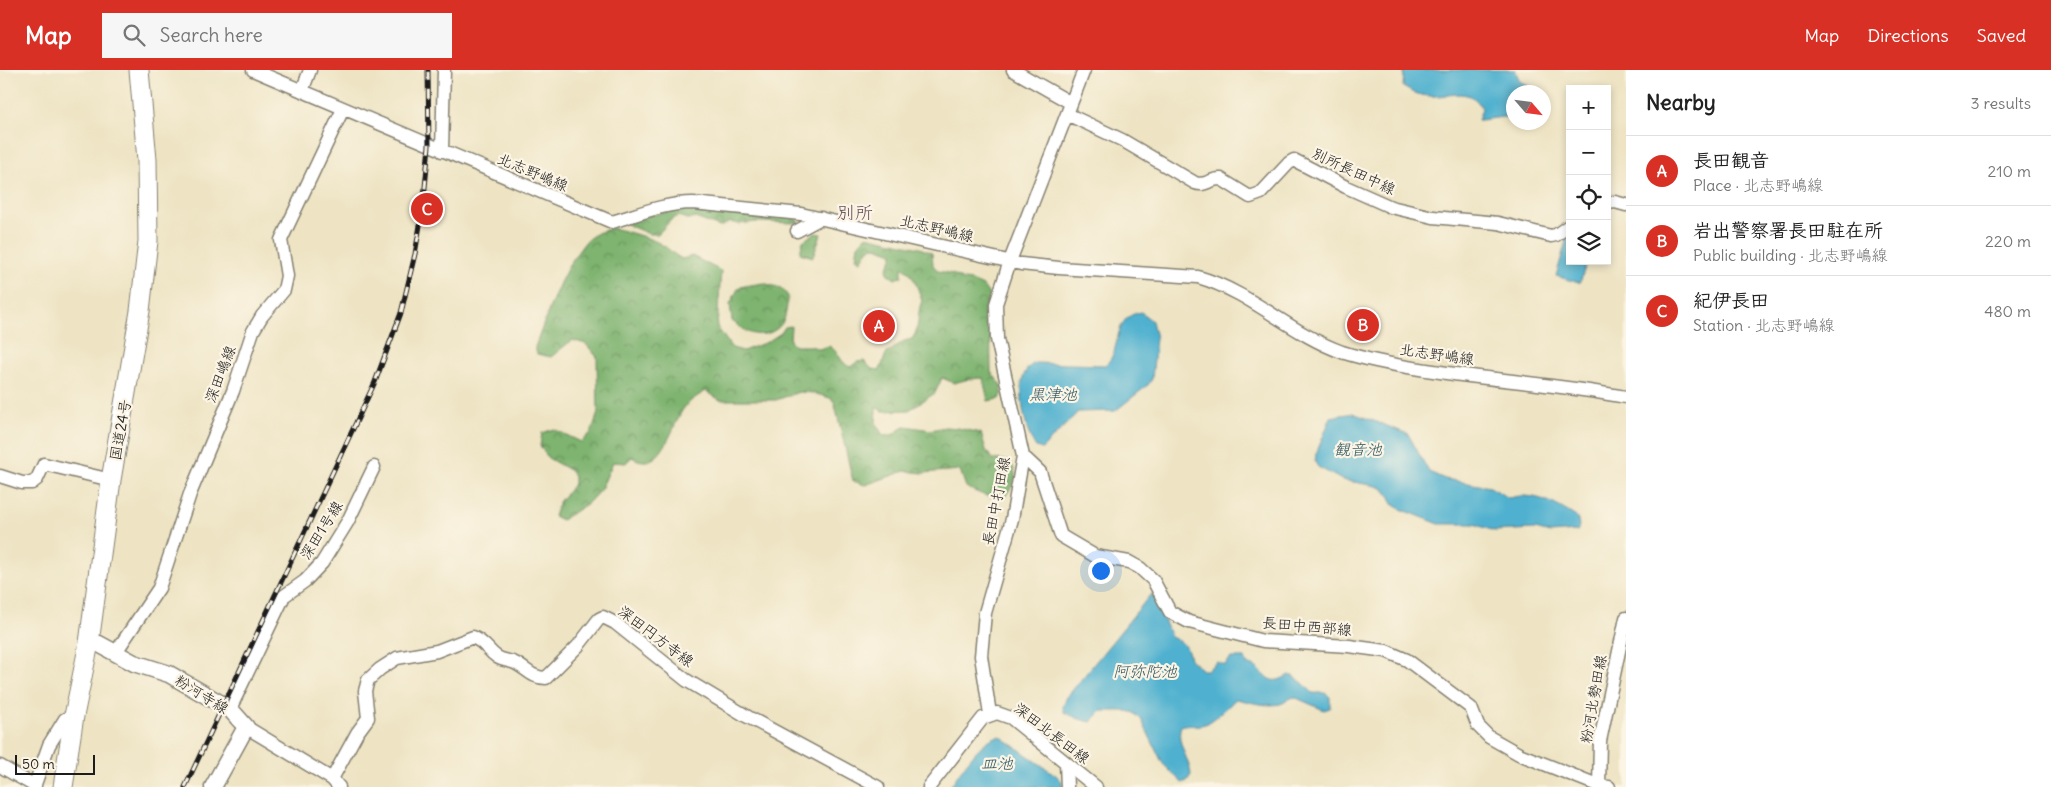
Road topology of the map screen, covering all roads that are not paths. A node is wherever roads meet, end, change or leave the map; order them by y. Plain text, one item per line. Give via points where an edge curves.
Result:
1 (139, 70) edge
2 (253, 70) edge
3 (310, 70) edge
4 (444, 70) edge
5 (1013, 70) edge
6 (1084, 70) edge
7 (302, 92) junction
8 (343, 109) junction
9 (1069, 109) junction
10 (442, 151) junction
11 (1611, 202) edge
12 (1626, 205) edge
13 (821, 218) junction
14 (1566, 228) edge
15 (797, 231) dead end
16 (1010, 261) junction
17 (1626, 397) edge
18 (1023, 456) junction
19 (374, 467) dead end
20 (0, 476) edge
21 (112, 480) junction
22 (1626, 618) edge
23 (89, 643) junction
24 (116, 652) junction
25 (230, 709) junction
26 (990, 714) junction
27 (74, 716) junction
28 (246, 727) junction
29 (1066, 763) junction
30 (0, 766) edge
31 (336, 783) edge
32 (35, 786) edge
33 (64, 787) edge
34 (212, 787) edge
35 (878, 787) edge
36 (929, 787) edge
37 (1067, 787) edge
38 (1096, 787) edge
39 (1599, 787) edge
40 (1609, 787) edge

1 - 21 highway, 国道24号 via 147,160 148,241 140,311
2 - 7 street, 北志野嶋線
3 - 7 street
4 - 10 street
5 - 9 street, 別所長田中線
6 - 9 street, 長田中打田線
7 - 8 street, 北志野嶋線
8 - 10 street, 北志野嶋線
8 - 24 street, 深田嶋線 via 282,240 287,276 284,290 253,331 233,390 190,494 159,588
9 - 14 street, 別所長田中線 via 1195,183 1205,184 1221,179 1250,197 1261,193 1294,160 1380,203 1418,214 1498,223 1551,236
9 - 16 street, 長田中打田線
10 - 13 street, 北志野嶋線 via 612,222 681,203
11 - 12 street
13 - 15 street
13 - 16 street, 北志野嶋線
16 - 17 street, 北志野嶋線 via 1059,268 1198,277 1234,292 1341,352 1439,372
16 - 18 street, 長田中打田線 via 996,304 997,339
18 - 26 street, 長田中打田線 via 1012,520 986,613 981,656
18 - 39 street, 長田中西部線 via 1040,472 1061,536 1095,556 1129,562 1140,568 1153,580 1170,612 1189,622 1263,640 1386,651 1407,660 1471,708 1478,726 1489,738
19 - 25 street, 深田1号線 via 348,521 322,562 306,581 284,596
20 - 21 street via 32,483 44,464
21 - 23 highway, 国道24号
22 - 39 street, 粉河北勢田線 via 1600,742
23 - 24 main road, 粉河寺線
23 - 27 highway, 国道24号
24 - 25 main road, 粉河寺線 via 134,663 169,674
25 - 28 main road, 粉河寺線
26 - 29 street, 深田北長田線 via 1011,718
26 - 36 street, 深田北長田線 via 979,723
27 - 32 street via 66,719 49,745
27 - 33 highway, 国道24号
28 - 31 street
28 - 34 main road
29 - 37 street
29 - 38 street, 深田北長田線
30 - 32 street
31 - 35 street, 深田円方寺線 via 357,733 368,718 365,691 368,680 397,658 437,651 473,637 485,643 501,660 515,663 538,678 546,678 603,617 686,680
39 - 40 street, 長田中西部線

